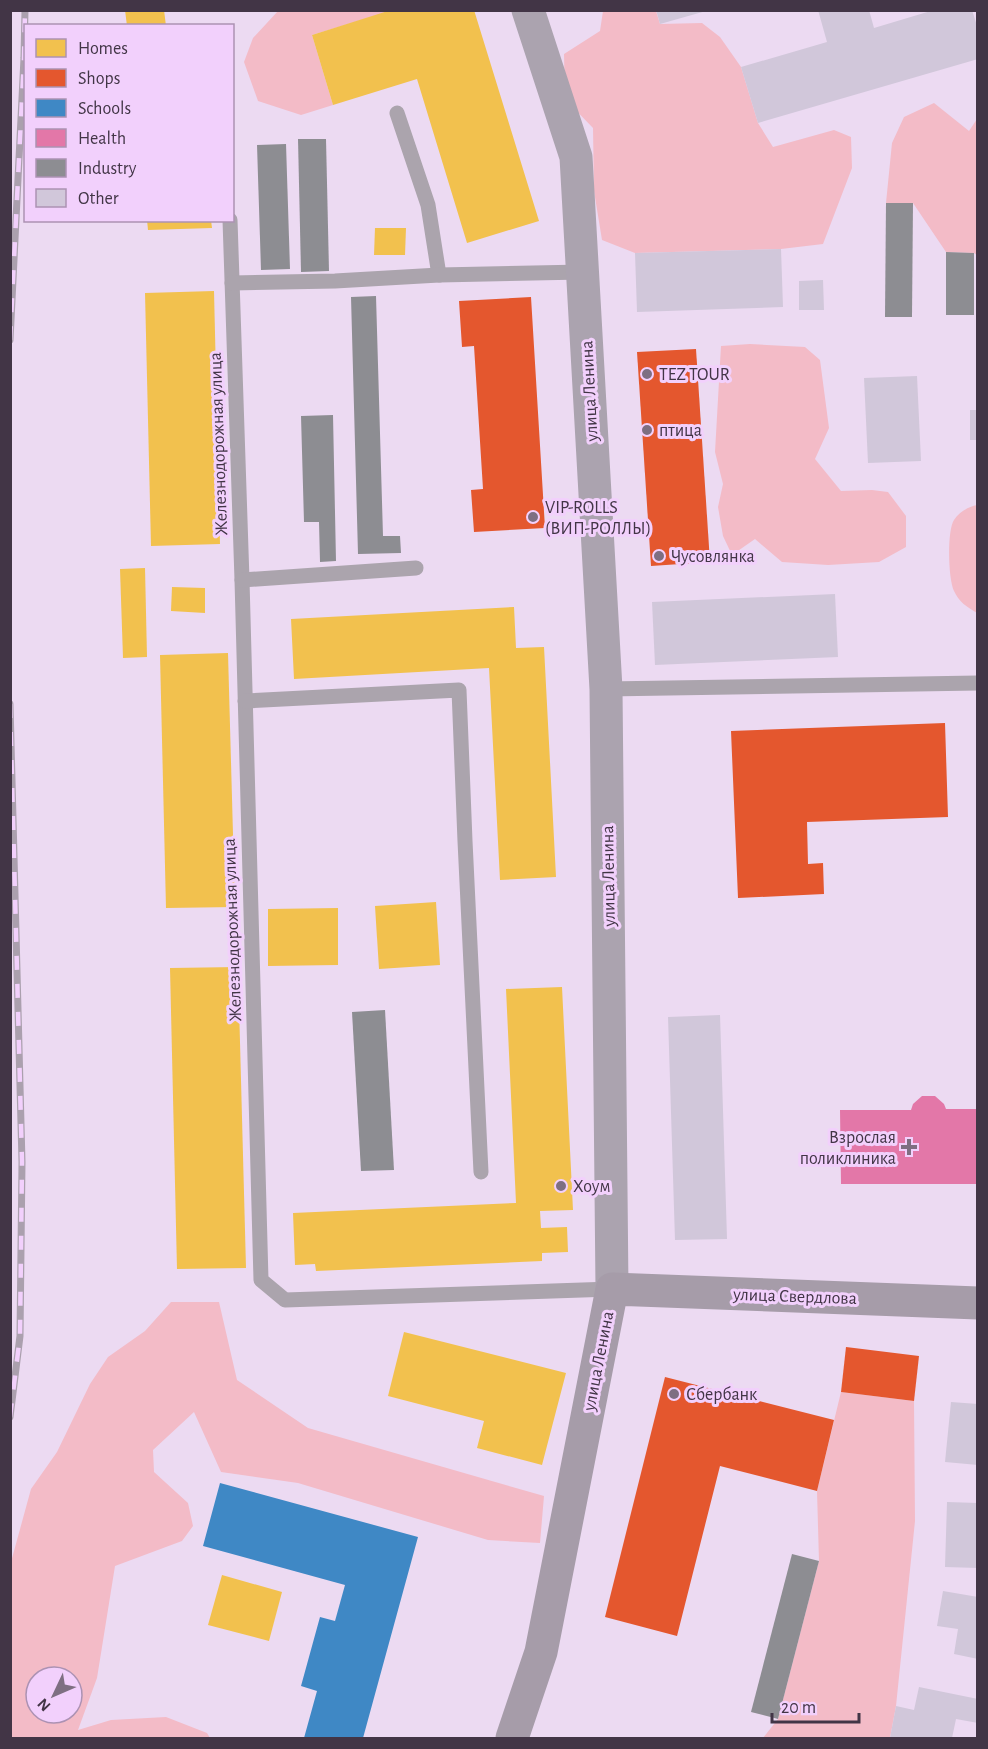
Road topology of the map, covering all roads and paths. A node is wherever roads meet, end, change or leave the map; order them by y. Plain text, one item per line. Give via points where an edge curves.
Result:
1 (528, 10) edge
2 (397, 112) dead end
3 (230, 222) edge
4 (583, 272) junction
5 (439, 275) junction
6 (232, 283) junction
7 (416, 568) dead end
8 (242, 580) junction
9 (978, 683) edge
10 (606, 689) junction
11 (245, 701) junction
12 (481, 1172) dead end
13 (612, 1289) junction
14 (978, 1303) edge
15 (512, 1738) edge

1 - 4 main road, улица Ленина via 576,158
2 - 5 lane via 428,205
3 - 6 lane, Железнодорожная улица
4 - 5 lane
4 - 10 main road, улица Ленина
5 - 6 lane
6 - 8 lane, Железнодорожная улица
7 - 8 lane
8 - 11 lane, Железнодорожная улица
9 - 10 lane
10 - 13 main road, улица Ленина
11 - 12 lane via 459,690
11 - 13 lane, Железнодорожная улица via 261,1280 285,1300
13 - 14 main road, улица Свердлова
13 - 15 main road, улица Ленина via 542,1652

